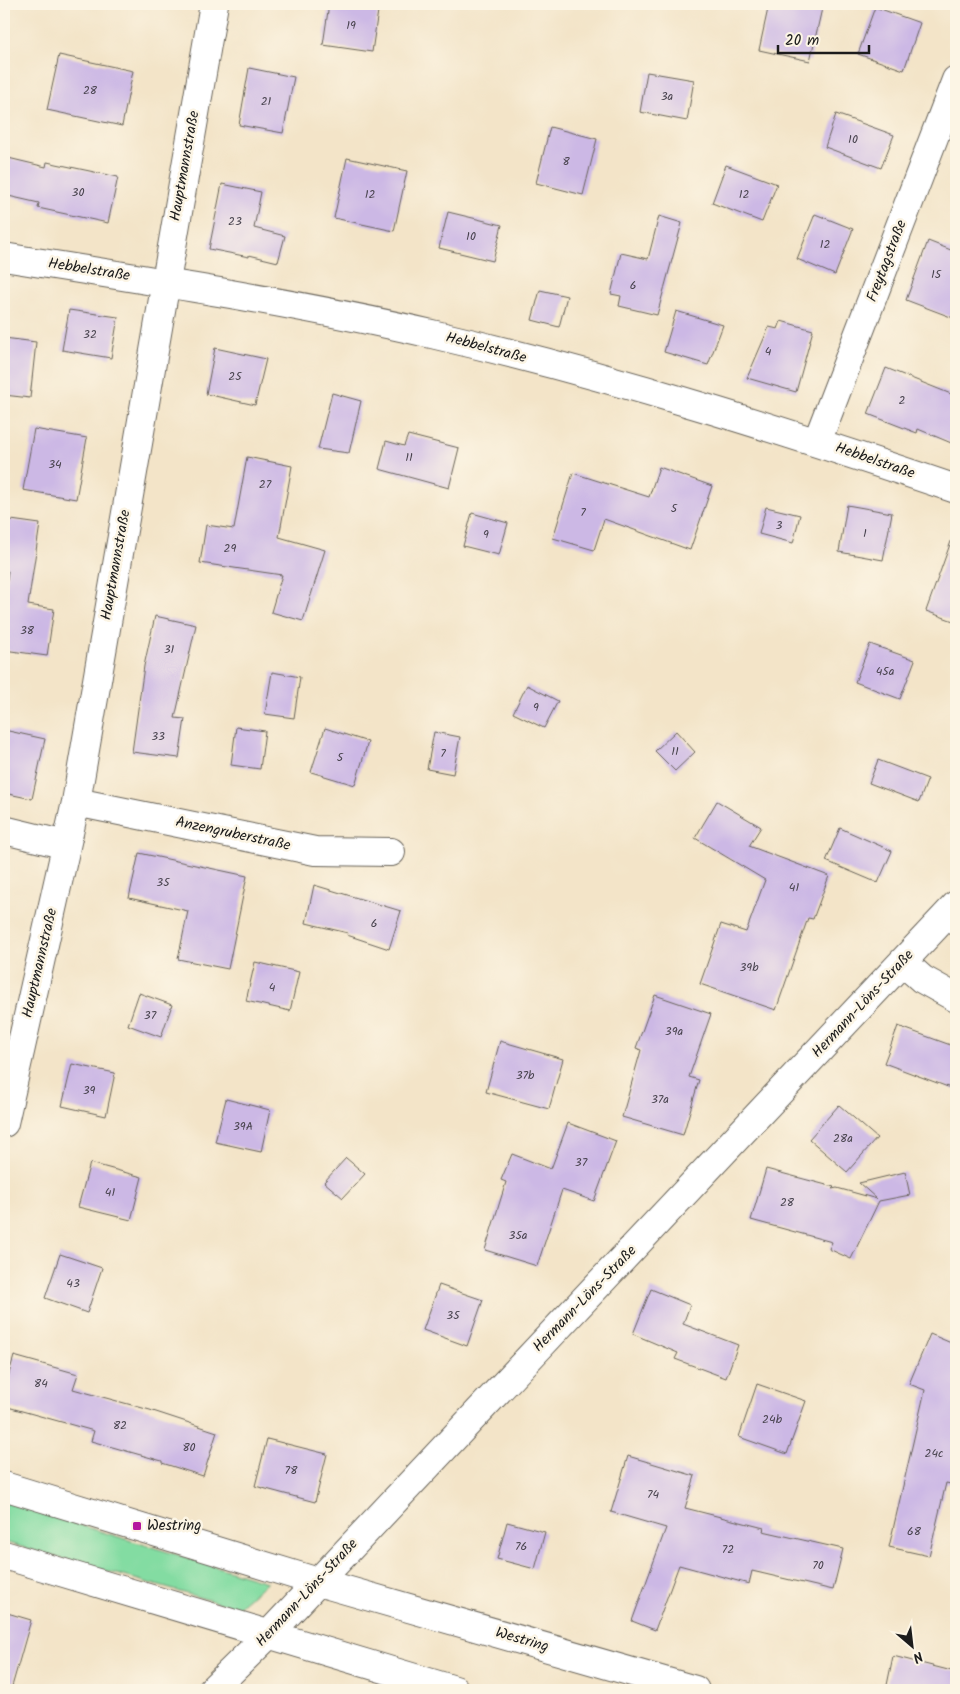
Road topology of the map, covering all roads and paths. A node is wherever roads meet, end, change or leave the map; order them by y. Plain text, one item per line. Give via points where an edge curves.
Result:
1 (214, 4) edge
2 (956, 80) edge
3 (4, 257) edge
4 (165, 282) junction
5 (817, 442) junction
6 (956, 489) edge
7 (76, 802) junction
8 (4, 830) edge
9 (66, 845) junction
10 (391, 852) dead end
11 (956, 905) edge
12 (903, 962) junction
13 (956, 998) edge
14 (4, 1123) edge
15 (4, 1486) edge
16 (4, 1556) edge
17 (318, 1582) junction
18 (268, 1635) junction
19 (212, 1690) edge
20 (455, 1690) edge
21 (695, 1690) edge

1 - 4 street, Hauptmannstraße
2 - 5 street, Freytagstraße
3 - 4 street, Hebbelstraße
4 - 5 street, Hebbelstraße via 324,311 437,336 640,388
4 - 7 street, Hauptmannstraße
5 - 6 street, Hebbelstraße
7 - 9 street, Hauptmannstraße
7 - 10 street, Anzengruberstraße via 316,851
8 - 9 street
9 - 14 street, Hauptmannstraße
11 - 12 street, Hermann-Löns-Straße
12 - 13 street via 922,980
12 - 17 street, Hermann-Löns-Straße
15 - 17 street, Westring
16 - 18 street
17 - 18 street, Hermann-Löns-Straße
17 - 21 street, Westring
18 - 19 street, Hermann-Löns-Straße
18 - 20 street

